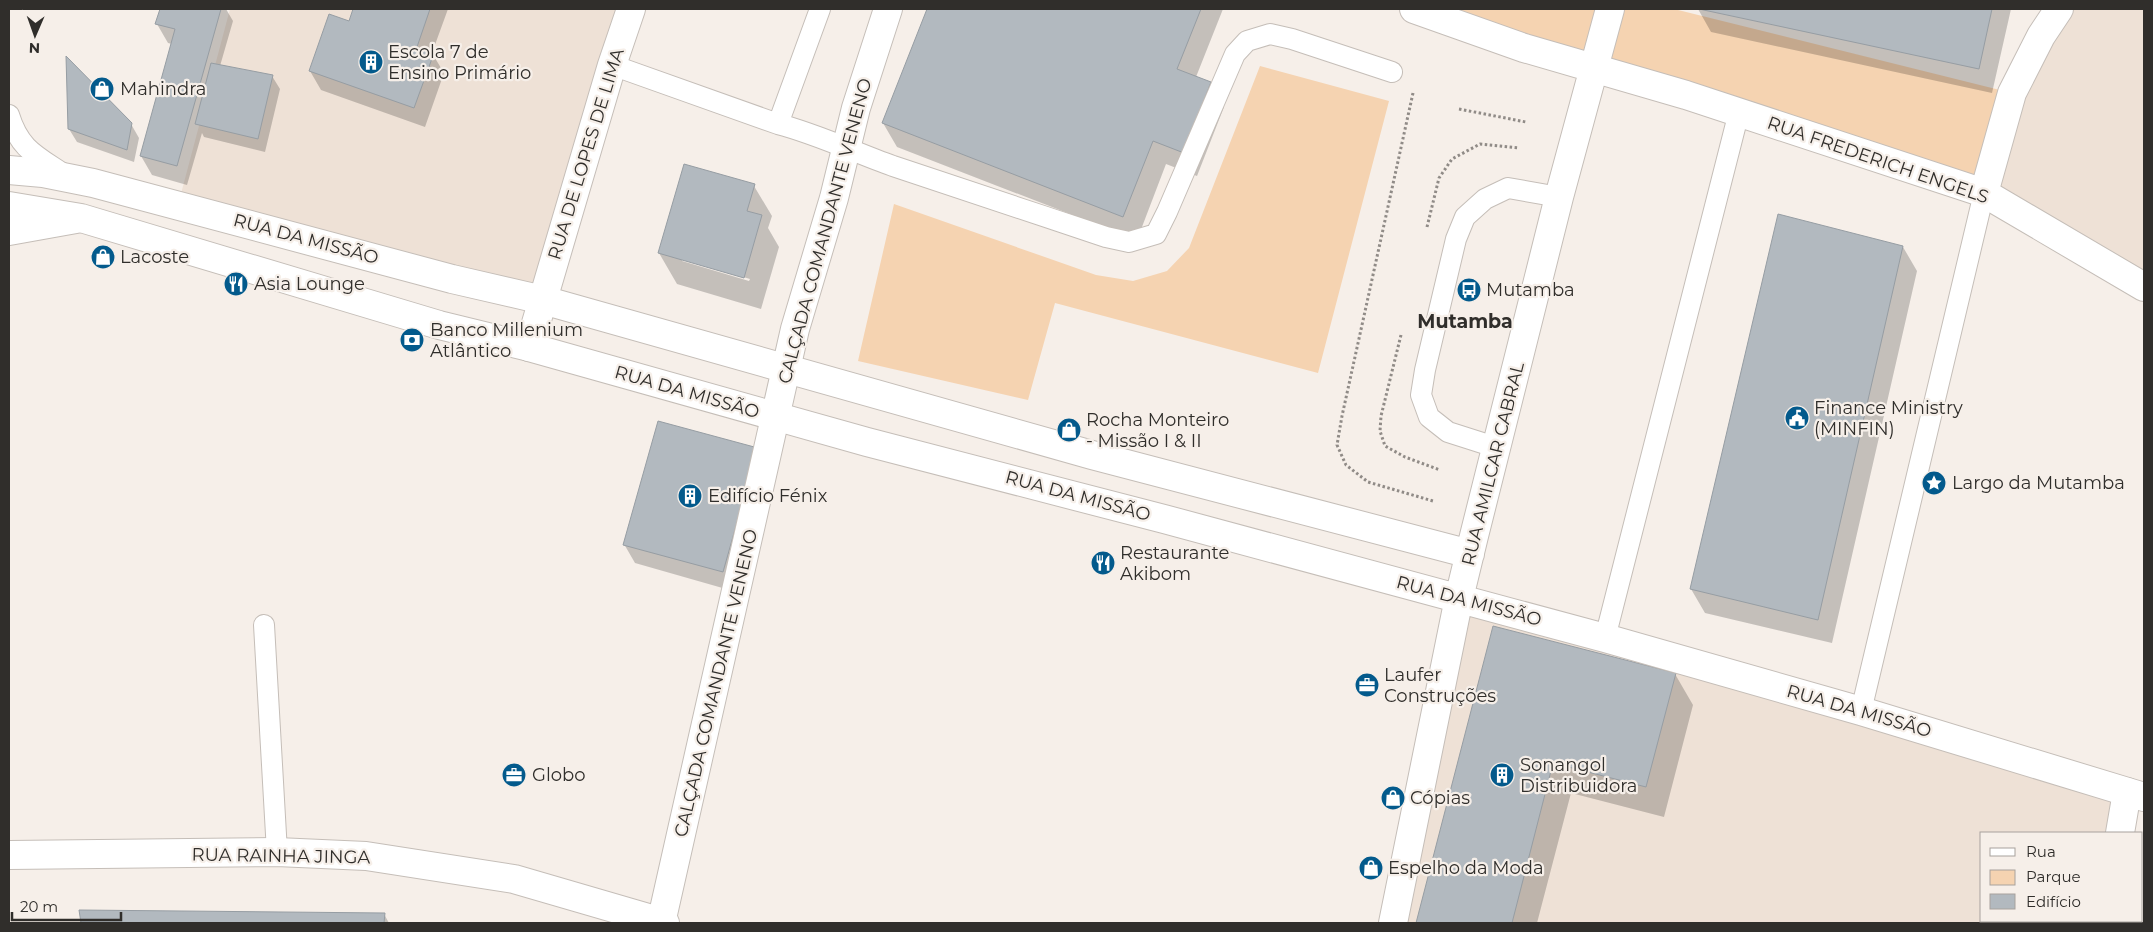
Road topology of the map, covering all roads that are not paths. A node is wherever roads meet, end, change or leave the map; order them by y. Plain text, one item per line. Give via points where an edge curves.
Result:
1 (631, 9) edge
2 (820, 9) edge
3 (888, 9) edge
4 (1414, 9) edge
5 (1610, 9) edge
6 (2059, 9) edge
7 (612, 65) junction
8 (1596, 68) junction
9 (1392, 72) road end
10 (1738, 112) junction
11 (9, 115) edge
12 (778, 124) junction
13 (846, 149) junction
14 (9, 170) edge
15 (70, 178) junction
16 (1984, 194) junction
17 (1559, 197) junction
18 (9, 206) edge
19 (81, 218) junction
20 (9, 231) edge
21 (2144, 288) edge
22 (543, 300) junction
23 (529, 347) junction
24 (787, 369) junction
25 (776, 417) junction
26 (1495, 447) junction
27 (1470, 554) junction
28 (1459, 598) junction
29 (264, 624) dead end
30 (1605, 638) junction
31 (1861, 711) junction
32 (2136, 794) edge
33 (2120, 832) edge
34 (277, 852) junction
35 (9, 855) edge
36 (662, 923) edge
37 (1393, 923) edge

1 - 7 main road, RUA DE LOPES DE LIMA
2 - 12 lane
3 - 13 main road, CALÇADA COMANDANTE VENENO
4 - 8 main road, RUA FREDERICH ENGELS via 1524,48
5 - 8 main road, RUA AMILCAR CABRAL
6 - 16 main road via 2041,36 2012,93
7 - 12 lane
7 - 22 main road, RUA DE LOPES DE LIMA
8 - 10 main road, RUA FREDERICH ENGELS
8 - 17 main road, RUA AMILCAR CABRAL
9 - 13 lane via 1270,34 1247,41 1235,54 1156,234 1129,242
10 - 16 main road, RUA FREDERICH ENGELS
10 - 30 lane
11 - 15 lane via 13,128 29,151
12 - 13 lane via 803,130
13 - 24 main road, CALÇADA COMANDANTE VENENO
14 - 15 main road, RUA DA MISSÃO
15 - 22 main road, RUA DA MISSÃO
16 - 21 main road, RUA FREDERICH ENGELS
16 - 31 lane
17 - 26 main road, RUA AMILCAR CABRAL
17 - 26 lane via 1508,188 1485,199 1465,217 1456,239 1421,395 1429,417 1448,432
18 - 19 main road, RUA DA MISSÃO
19 - 20 main road
19 - 23 main road, RUA DA MISSÃO via 439,325
22 - 23 main road, RUA DE LOPES DE LIMA
22 - 24 main road, RUA DA MISSÃO
23 - 25 main road, RUA DA MISSÃO
24 - 25 main road, CALÇADA COMANDANTE VENENO
24 - 27 main road, RUA DA MISSÃO via 1092,455
25 - 28 main road, RUA DA MISSÃO
25 - 36 main road, CALÇADA COMANDANTE VENENO
26 - 27 main road, RUA AMILCAR CABRAL
27 - 28 main road, RUA AMILCAR CABRAL
28 - 30 main road, RUA DA MISSÃO
28 - 37 main road, RUA AMILCAR CABRAL
29 - 34 lane
30 - 31 main road, RUA DA MISSÃO
31 - 32 main road, RUA DA MISSÃO
32 - 33 main road
34 - 35 main road, RUA RAINHA JINGA
34 - 36 main road, RUA RAINHA JINGA via 366,856 514,879

